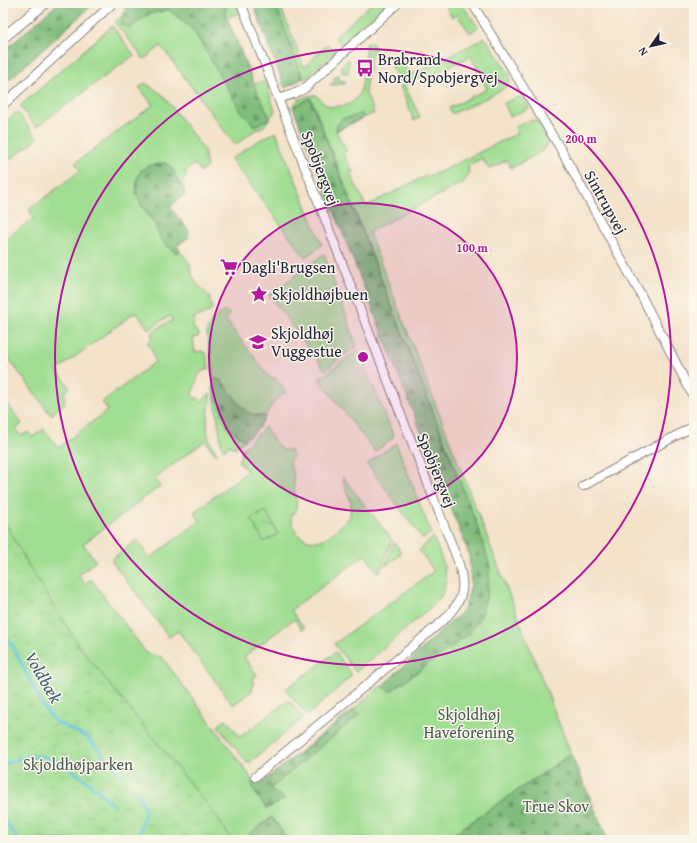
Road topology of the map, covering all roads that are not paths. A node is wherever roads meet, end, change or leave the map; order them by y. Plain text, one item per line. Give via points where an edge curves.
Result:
1 (44, 3) edge
2 (113, 3) edge
3 (241, 3) edge
4 (398, 3) edge
5 (472, 3) edge
6 (3, 38) edge
7 (278, 99) junction
8 (3, 106) edge
9 (694, 398) edge
10 (694, 426) edge
11 (583, 486) dead end
12 (255, 777) dead end

1 - 6 street
2 - 8 street
3 - 7 street, Spobjergvej
4 - 7 street via 304,89
5 - 9 street, Sintrupvej via 560,148 640,293
7 - 12 street, Spobjergvej via 458,561 462,583 461,595 445,619
10 - 11 street

